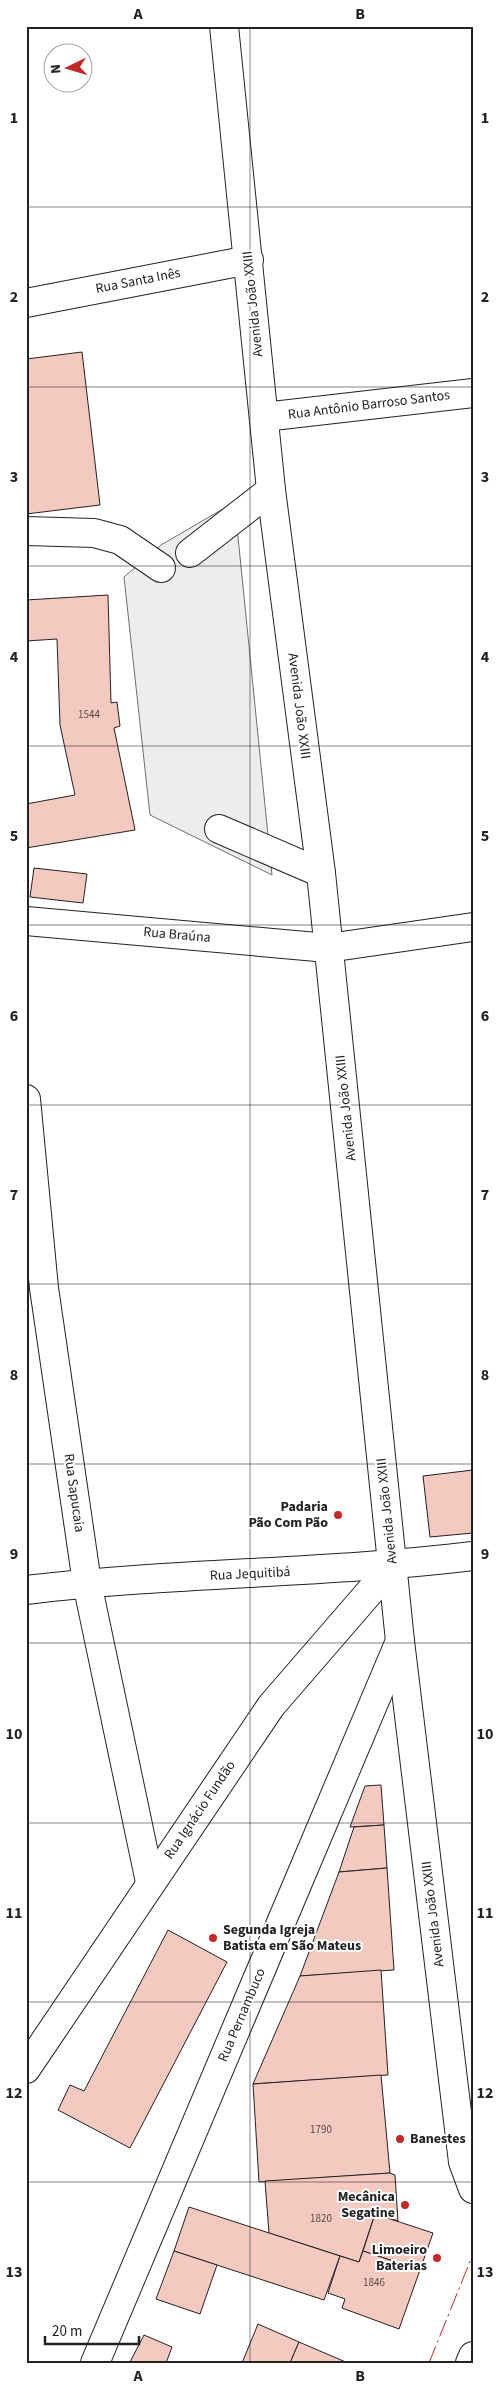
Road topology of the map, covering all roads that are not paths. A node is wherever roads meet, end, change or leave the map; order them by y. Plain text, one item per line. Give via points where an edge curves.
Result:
1 (224, 26) edge
2 (249, 260) junction
3 (26, 303) edge
4 (473, 393) edge
5 (264, 417) junction
6 (271, 490) junction
7 (26, 530) edge
8 (190, 552) dead end
9 (161, 568) dead end
10 (219, 829) dead end
11 (321, 873) junction
12 (26, 921) edge
13 (473, 927) edge
14 (328, 948) junction
15 (26, 1099) edge
16 (35, 1289) edge
17 (473, 1556) edge
18 (393, 1565) junction
19 (87, 1583) junction
20 (26, 1590) edge
21 (400, 1640) junction
22 (150, 1882) junction
23 (26, 2069) edge
24 (473, 2190) edge
25 (473, 2356) edge
26 (95, 2363) edge
27 (470, 2363) edge

1 - 2 street, Avenida João XXIII
2 - 3 street, Rua Santa Inês
2 - 5 street, Avenida João XXIII
4 - 5 street, Rua Antônio Barroso Santos
5 - 6 street, Avenida João XXIII
6 - 8 street
6 - 11 street, Avenida João XXIII
7 - 9 street via 94,533 120,540
10 - 11 street
11 - 14 street, Avenida João XXIII
12 - 14 street, Rua Braúna
13 - 14 street, Rua Braúna
14 - 18 street, Avenida João XXIII
15 - 16 street, Rua Sapucaia
16 - 19 street, Rua Sapucaia
17 - 18 street, Rua Jequitibá
18 - 19 street, Rua Jequitibá
18 - 21 street, Avenida João XXIII
18 - 22 street, Rua Ignácio Fundão via 270,1706
19 - 20 street, Rua Jequitibá
19 - 22 street, Rua Sapucaia
21 - 24 street, Avenida João XXIII via 463,2162
21 - 26 street, Rua Pernambuco
22 - 23 street, Rua Ignácio Fundão
25 - 27 street

